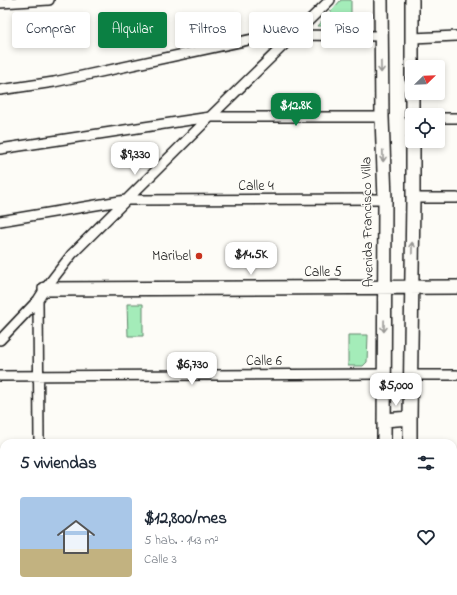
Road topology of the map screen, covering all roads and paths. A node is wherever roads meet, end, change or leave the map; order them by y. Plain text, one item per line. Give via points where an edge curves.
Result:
1 (49, 0) edge
2 (330, 0) edge
3 (381, 0) edge
4 (412, 0) edge
5 (0, 4) edge
6 (313, 17) edge
7 (313, 35) edge
8 (381, 36) junction
9 (457, 36) edge
10 (412, 38) junction
11 (249, 40) edge
12 (281, 48) edge
13 (412, 60) edge
14 (0, 90) edge
15 (210, 117) junction
16 (382, 117) junction
17 (445, 118) edge
18 (457, 118) edge
19 (413, 148) edge
20 (0, 149) edge
21 (413, 198) junction
22 (457, 198) edge
23 (385, 199) junction
24 (126, 200) junction
25 (0, 221) edge
26 (412, 287) junction
27 (457, 287) edge
28 (385, 288) junction
29 (41, 295) junction
30 (0, 340) edge
31 (383, 374) junction
32 (410, 375) junction
33 (457, 375) edge
34 (0, 376) edge
35 (39, 376) junction
36 (410, 418) junction
37 (384, 420) junction
38 (39, 439) edge
39 (384, 439) edge
40 (410, 439) edge

1 - 5 street
2 - 6 street
3 - 8 main road, Avenida Francisco Villa
4 - 10 main road
7 - 8 street
8 -> 16 main road, Avenida Francisco Villa
9 - 10 street
10 - 13 main road
11 - 14 street via 54,82
12 - 15 street
15 - 16 street
15 - 20 street
15 - 24 street
16 -> 23 main road, Avenida Francisco Villa
17 - 18 street
19 - 21 main road
21 - 22 street
26 -> 21 main road
23 - 24 street, Calle 4
23 - 28 main road, Avenida Francisco Villa
24 - 25 street, Calle 4
24 - 29 street via 72,254
26 - 27 main road, Calle 5
26 - 28 main road, Calle 5
26 - 32 main road
28 - 29 main road, Calle 5
28 -> 31 main road, Avenida Francisco Villa
29 - 30 street
29 - 35 street
31 - 35 street, Calle 6
31 - 37 main road, Avenida Francisco Villa
32 - 33 street
32 - 36 main road
34 - 35 street, Calle 6
35 - 38 street
36 - 37 main road
36 - 40 main road
37 - 39 main road, Avenida Francisco Villa

